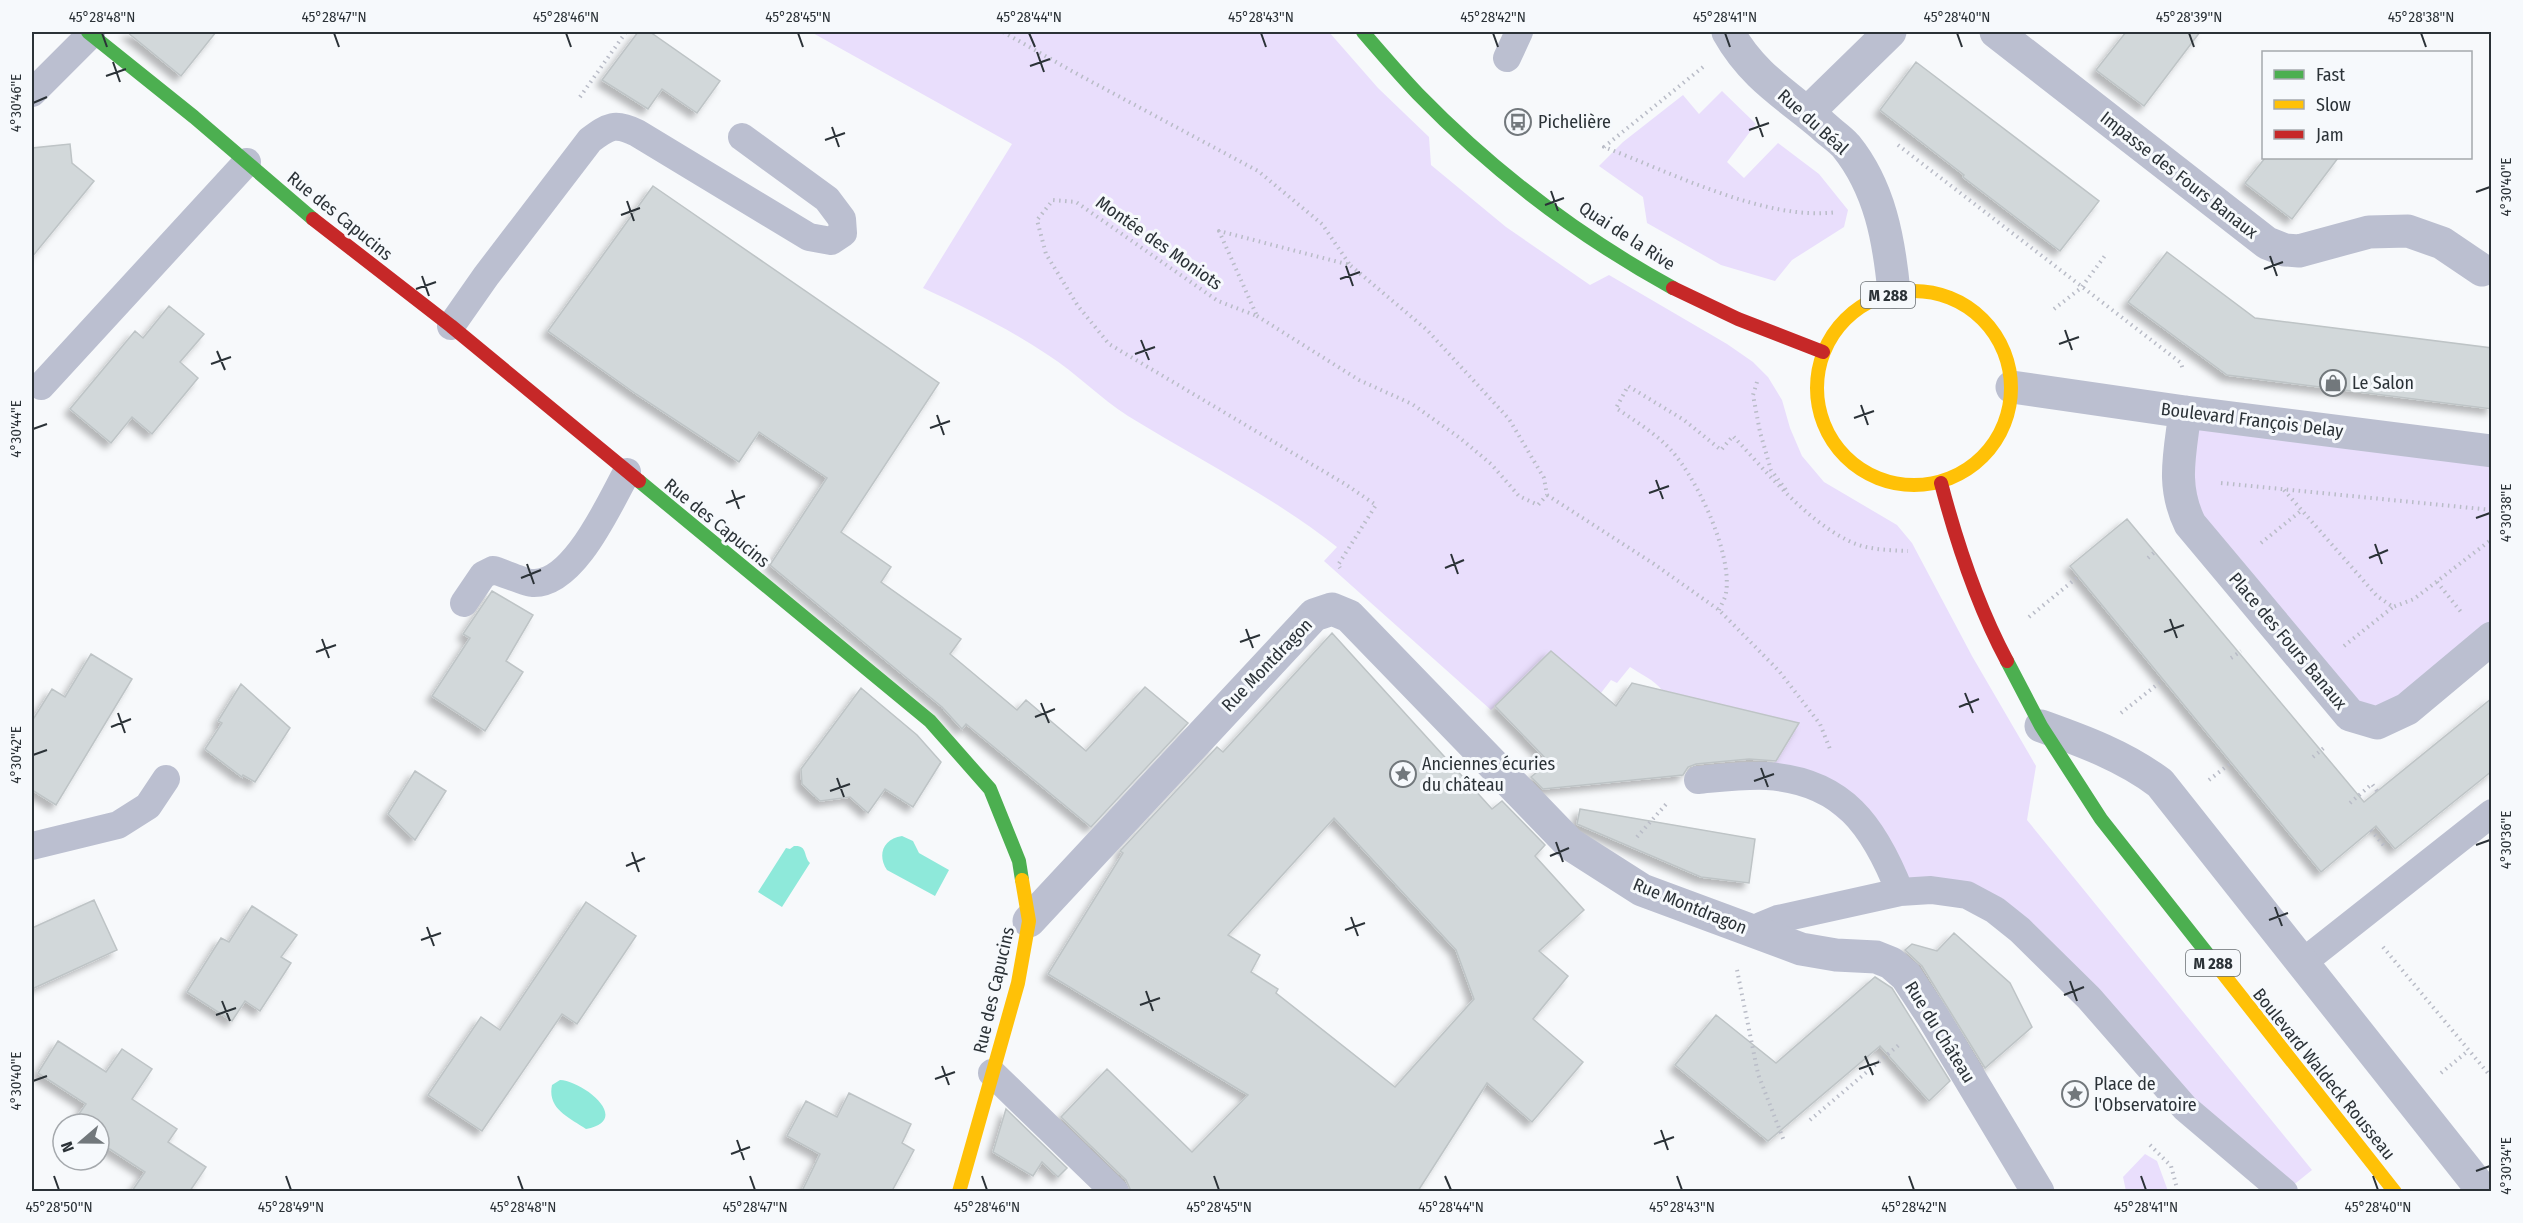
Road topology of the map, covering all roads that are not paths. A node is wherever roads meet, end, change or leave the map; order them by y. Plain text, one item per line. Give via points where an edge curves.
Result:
1 (1363, 32) edge
2 (1519, 32) edge
3 (1728, 32) edge
4 (1890, 32) edge
5 (1996, 32) edge
6 (90, 33) edge
7 (1507, 58) dead end
8 (32, 93) edge
9 (1807, 113) junction
10 (742, 137) dead end
11 (247, 162) junction
12 (2482, 270) dead end
13 (1894, 292) junction
14 (451, 326) junction
15 (1823, 352) junction
16 (41, 386) dead end
17 (2012, 387) junction
18 (2185, 412) junction
19 (2492, 451) edge
20 (627, 472) junction
21 (1941, 483) junction
22 (464, 603) dead end
23 (2492, 638) edge
24 (2041, 726) junction
25 (166, 779) dead end
26 (1698, 780) road end
27 (2492, 813) edge
28 (32, 846) edge
29 (1900, 892) junction
30 (1029, 921) junction
31 (1747, 929) junction
32 (2302, 963) junction
33 (992, 1073) junction
34 (959, 1191) edge
35 (1115, 1191) edge
36 (2038, 1191) edge
37 (2284, 1191) edge
38 (2395, 1191) edge
39 (2484, 1191) edge

1 - 15 main road, Quai de la Rive via 1426,102 1524,188 1581,230 1688,295 1730,316
2 - 7 lane
3 - 9 street, Rue du Béal via 1747,61
4 - 9 street
5 - 12 street, Impasse des Fours Banaux via 2267,243 2299,251 2369,232 2408,231 2442,243
6 - 8 lane
6 - 11 main road, Rue des Capucins
9 - 13 street, Rue du Béal via 1845,145 1864,173 1879,206
10 - 14 lane via 827,199 842,219 843,233 831,241 809,237 637,133 623,126 607,128 590,140
11 - 14 main road, Rue des Capucins via 333,235
11 - 16 lane
13 - 15 main road, M 288 via 1851,313
13 - 17 main road, M 288 via 1923,291 1950,297 1976,312 1995,333 2008,358
14 - 20 main road, Rue des Capucins
15 - 21 main road, M 288 via 1817,382 1820,413 1832,442 1846,458 1880,481 1911,487
17 - 18 street, Boulevard François Delay
17 - 21 main road, M 288 via 2008,418 1993,447 1970,470
18 - 19 street, Boulevard François Delay
18 - 23 street, Place des Fours Banaux via 2177,478 2180,504 2190,524 2349,715 2377,723 2407,709
20 - 22 lane via 572,564 553,579 532,583 493,570 483,575
20 - 30 main road, Rue des Capucins via 930,721 990,789 1019,861
21 - 24 main road, Boulevard Waldeck Rousseau / M 288 via 1956,541 1996,641
24 - 32 street via 2137,766 2160,783
24 - 38 main road, Boulevard Waldeck Rousseau / M 288 via 2101,819
25 - 28 lane via 148,806 118,825
26 - 29 lane via 1766,776 1805,782 1843,802 1869,827
27 - 32 lane
29 - 31 lane, Rue Montdragon
29 - 37 lane, Rue Montdragon via 1931,890 1967,895 1995,910 2090,998 2185,1108
30 - 31 street, Rue Montdragon via 1314,615 1332,609 1349,616 1570,844 1642,890
30 - 33 main road, Rue des Capucins via 1018,983
31 - 36 street, Rue du Château via 1801,949 1876,957 1906,976
32 - 39 street
33 - 34 main road, Rue des Capucins
33 - 35 lane

